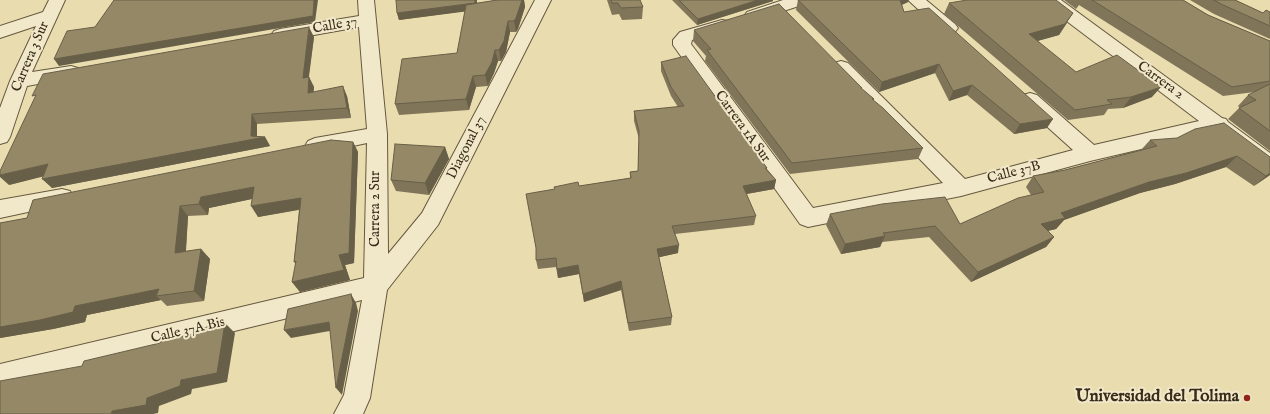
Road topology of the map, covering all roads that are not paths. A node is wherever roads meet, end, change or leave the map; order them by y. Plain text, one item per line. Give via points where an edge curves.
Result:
1 (57, 0) edge
2 (543, 0) edge
3 (799, 0) edge
4 (916, 0) edge
5 (1050, 0) edge
6 (367, 10) edge
7 (48, 16) junction
8 (0, 32) edge
9 (267, 38) edge
10 (964, 42) edge
11 (826, 52) edge
12 (89, 69) edge
13 (19, 81) junction
14 (1018, 90) edge
15 (1219, 124) junction
16 (376, 134) junction
17 (0, 137) edge
18 (298, 150) edge
19 (1090, 153) junction
20 (1270, 164) edge
21 (961, 188) junction
22 (78, 193) edge
23 (0, 209) edge
24 (808, 218) joint
25 (376, 286) junction
26 (0, 376) edge
27 (348, 414) edge

1 - 7 street, Carrera 3 Sur
2 - 25 street, Diagonal 37 via 430,219
3 - 24 street, Carrera 1A Sur via 787,13 686,36 682,40 682,45
4 - 10 street
5 - 15 street, Carrera 2
6 - 9 street, Calle 37
6 - 16 street, Carrera 2 Sur
7 - 8 street
7 - 13 street, Carrera 3 Sur
11 - 21 street
12 - 13 street
13 - 17 street, Carrera 3 Sur
14 - 19 street
15 - 19 street, Calle 37B
15 - 20 street, Carrera 2
16 - 18 street
16 - 25 street, Carrera 2 Sur
19 - 21 street, Calle 37B
21 - 24 street, Calle 37B
22 - 23 street
25 - 26 street, Calle 37A Bis
25 - 27 street, Carrera 2 Sur via 357,398

